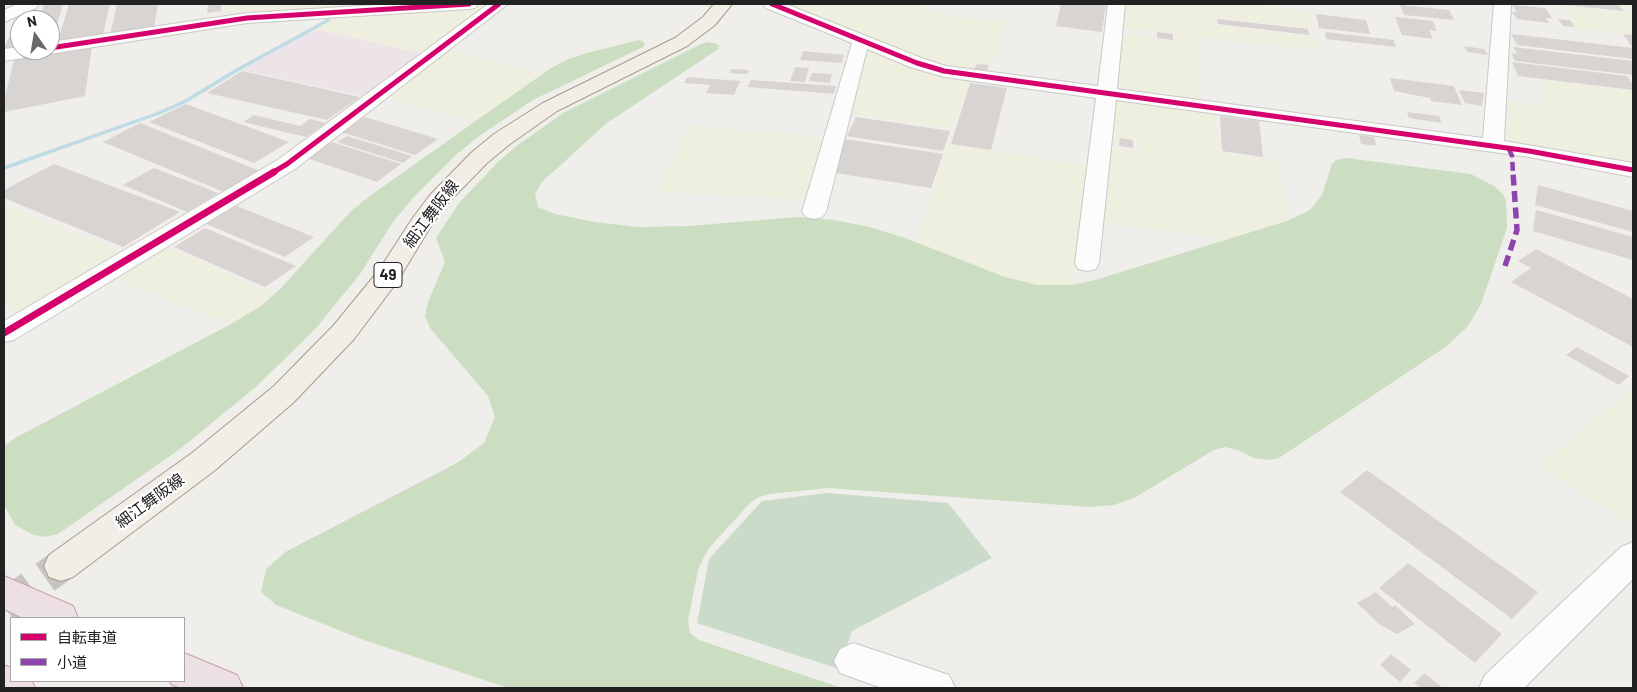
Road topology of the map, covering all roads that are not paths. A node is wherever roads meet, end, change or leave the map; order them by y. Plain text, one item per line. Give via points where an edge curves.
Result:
1 (30, 4) edge
2 (469, 4) edge
3 (499, 4) edge
4 (723, 4) edge
5 (772, 4) edge
6 (1117, 4) edge
7 (1503, 4) edge
8 (346, 8) edge
9 (4, 17) edge
10 (866, 42) junction
11 (60, 46) edge
12 (1106, 94) junction
13 (1496, 147) junction
14 (1633, 170) edge
15 (814, 212) dead end
16 (1087, 263) dead end
17 (4, 333) edge
18 (1633, 557) edge
19 (60, 566) tunnel mouth
20 (4, 592) edge
21 (58, 617) edge
22 (853, 661) dead end
23 (185, 671) edge
24 (4, 682) edge
25 (16, 688) edge
26 (224, 688) edge
27 (936, 688) edge
28 (1498, 688) edge

1 - 9 street
2 - 8 street
3 - 17 street via 286,164
4 - 19 main road, 細江舞阪線 / 49 via 710,22 681,42 550,107 487,152 438,200 368,303 290,388 204,462
5 - 10 street
6 - 12 street
7 - 13 street via 1493,140
8 - 11 street via 246,18
10 - 12 street via 944,71
10 - 15 street via 859,46
12 - 13 street
12 - 16 street
13 - 14 street
18 - 28 street
20 - 21 highway
22 - 27 street
23 - 26 highway
24 - 25 highway

